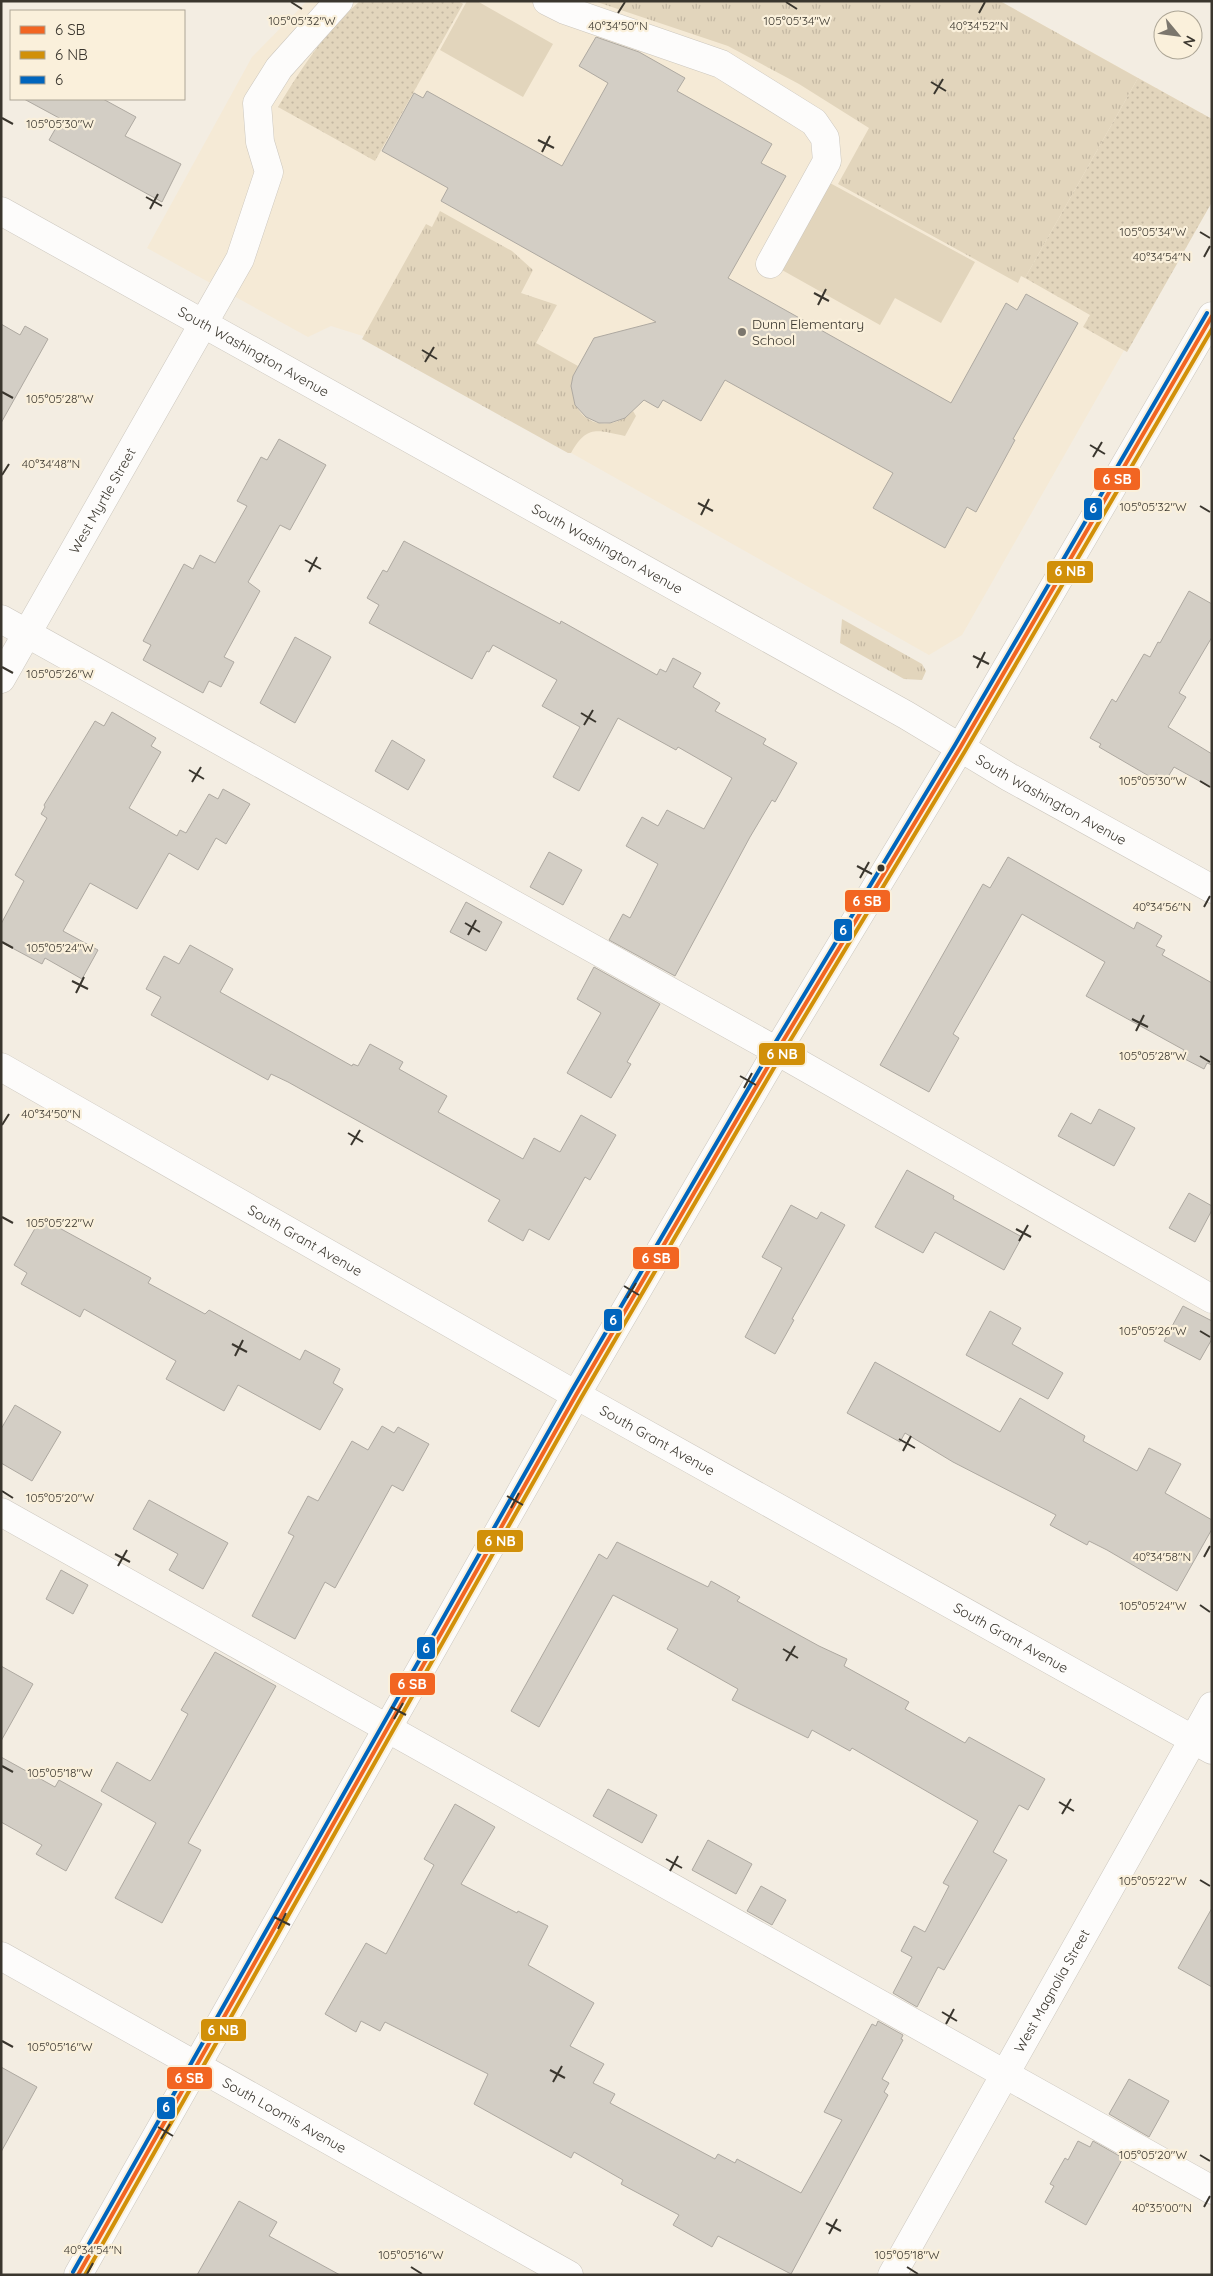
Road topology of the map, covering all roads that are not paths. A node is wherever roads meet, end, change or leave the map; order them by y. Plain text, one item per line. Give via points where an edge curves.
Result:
1 (338, 1) edge
2 (547, 1) edge
3 (1, 211) edge
4 (770, 264) dead end
5 (1212, 316) edge
6 (203, 324) junction
7 (1, 619) edge
8 (27, 633) junction
9 (1, 679) edge
10 (960, 748) junction
11 (1212, 889) edge
12 (777, 1051) junction
13 (1, 1067) edge
14 (1212, 1299) edge
15 (576, 1395) junction
16 (1, 1512) edge
17 (1212, 1706) edge
18 (386, 1729) junction
19 (1202, 1745) edge
20 (1, 1956) edge
21 (197, 2066) junction
22 (1005, 2074) junction
23 (1212, 2190) edge
24 (78, 2275) edge
25 (569, 2275) edge
26 (892, 2275) edge

1 - 6 street, West Myrtle Street via 279,68 257,103 260,142 269,172 240,259
2 - 4 street via 721,64 814,122 825,138 827,160
3 - 6 street, South Washington Avenue
5 - 10 street
6 - 8 street, West Myrtle Street
6 - 10 street, South Washington Avenue
7 - 8 street
8 - 9 street, West Myrtle Street
8 - 12 street
10 - 11 street, South Washington Avenue
10 - 12 street
12 - 14 street
12 - 15 street
13 - 15 street, South Grant Avenue
15 - 18 street
15 - 19 street, South Grant Avenue
16 - 18 street
17 - 19 street, West Magnolia Street
18 - 21 street
18 - 22 street
19 - 22 street, West Magnolia Street
20 - 21 street, South Loomis Avenue
21 - 24 street
21 - 25 street, South Loomis Avenue
22 - 23 street
22 - 26 street, West Magnolia Street

